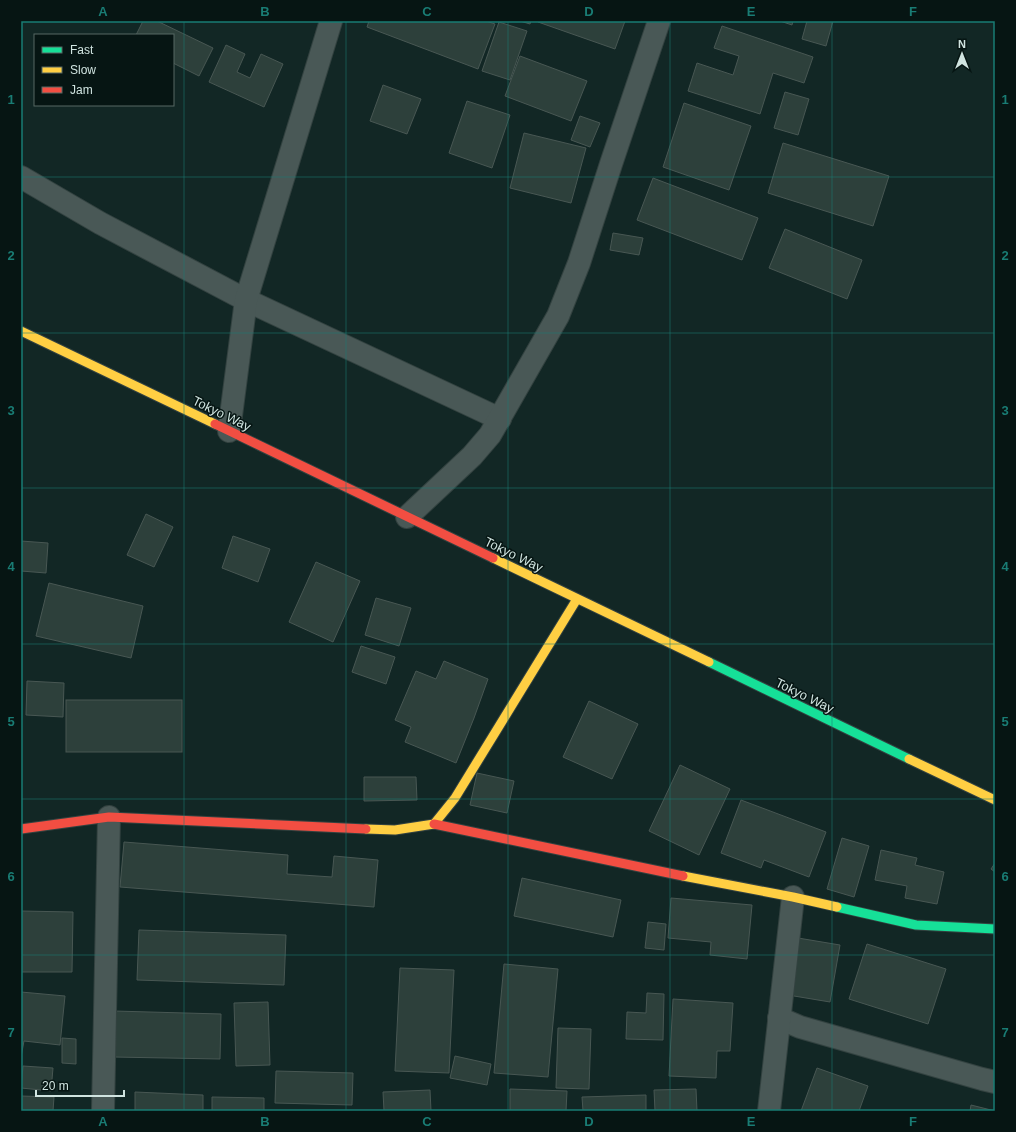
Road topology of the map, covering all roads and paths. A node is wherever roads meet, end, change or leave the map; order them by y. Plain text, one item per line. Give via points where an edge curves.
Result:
1 (331, 21) edge
2 (659, 21) edge
3 (21, 177) edge
4 (246, 300) junction
5 (21, 331) edge
6 (500, 419) junction
7 (229, 431) junction
8 (407, 517) junction
9 (577, 599) junction
10 (995, 800) edge
11 (108, 817) junction
12 (434, 824) junction
13 (21, 829) edge
14 (793, 897) junction
15 (995, 929) edge
16 (779, 1018) junction
17 (995, 1082) edge
18 (103, 1111) edge
19 (769, 1111) edge

1 - 4 street
2 - 6 street via 579,263 558,316
3 - 4 street via 100,223
4 - 6 street
4 - 7 street
5 - 7 street, Tokyo Way
6 - 8 street via 472,456
7 - 8 street, Tokyo Way
8 - 9 street, Tokyo Way
9 - 10 street, Tokyo Way
9 - 12 street via 455,798
11 - 12 street via 395,830
11 - 13 street
11 - 18 street
12 - 14 street via 628,866
14 - 15 street via 916,925
14 - 16 street
16 - 17 street via 870,1048
16 - 19 street

